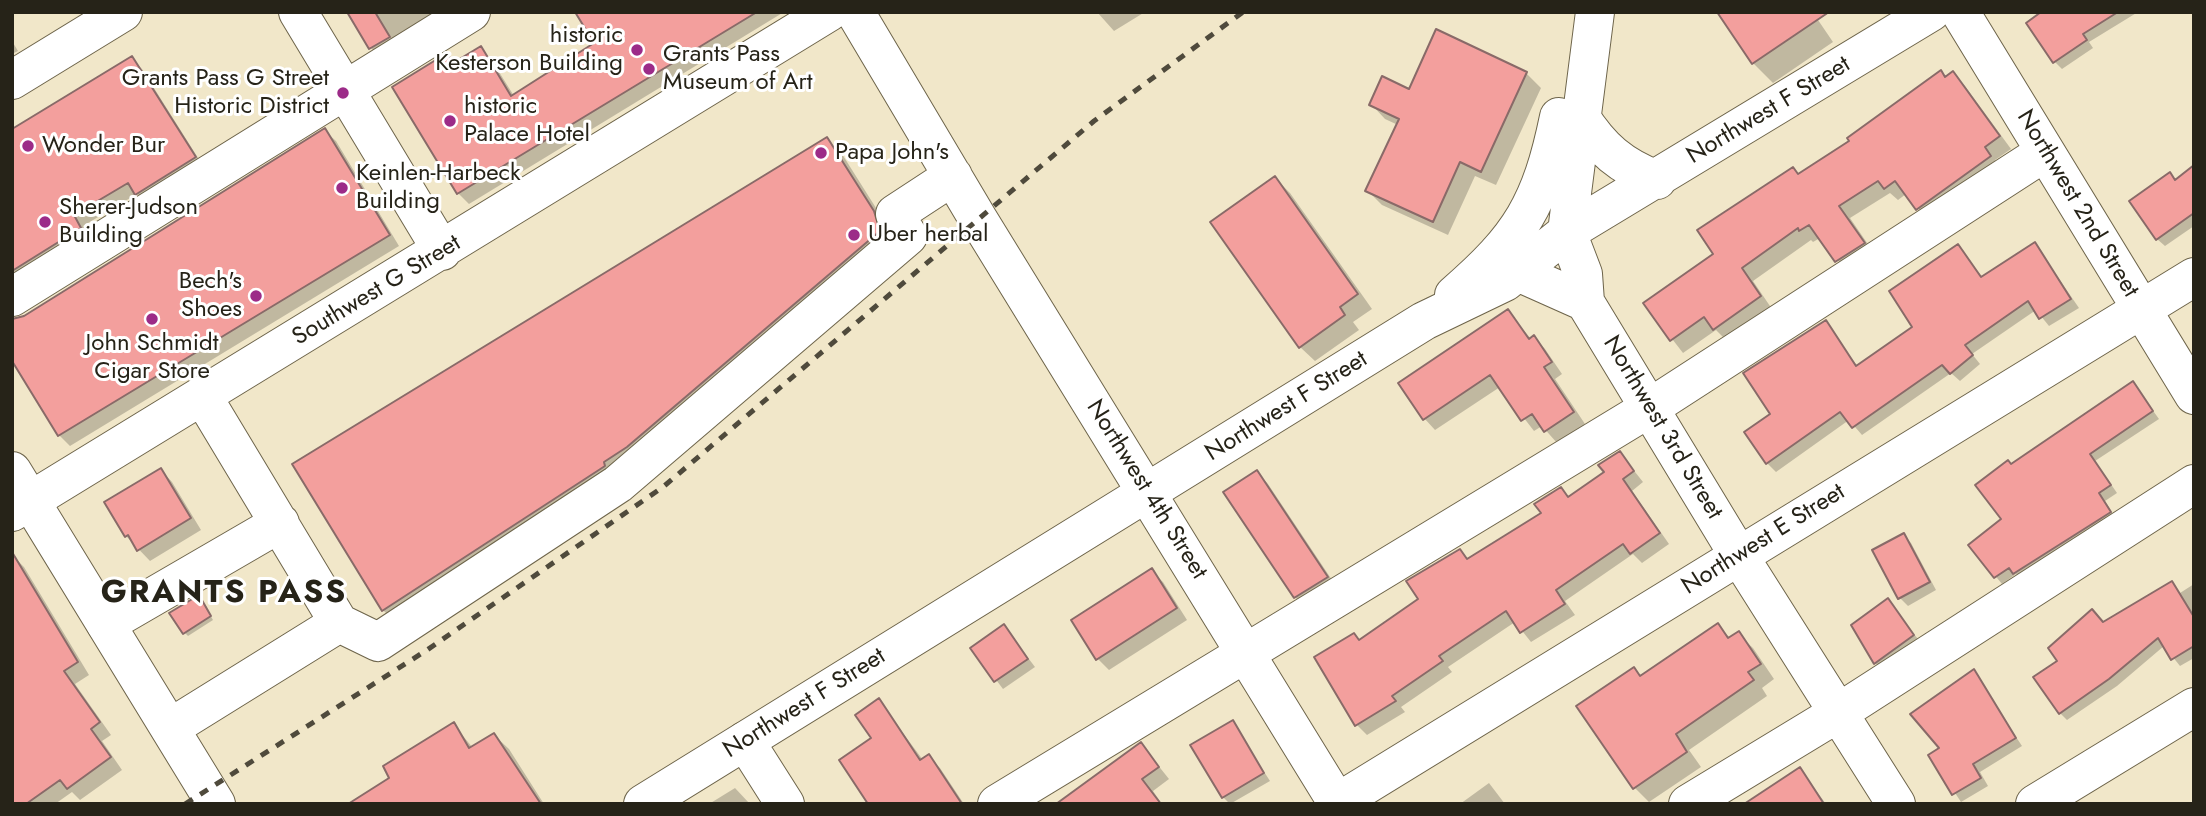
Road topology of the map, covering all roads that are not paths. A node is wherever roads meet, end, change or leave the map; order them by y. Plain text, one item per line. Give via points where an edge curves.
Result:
1 (123, 12) edge
2 (298, 12) edge
3 (471, 12) edge
4 (829, 12) edge
5 (855, 12) edge
6 (1582, 12) edge
7 (1595, 12) edge
8 (1931, 12) edge
9 (1960, 12) edge
10 (12, 80) edge
11 (345, 89) junction
12 (1580, 116) junction
13 (2045, 152) junction
14 (953, 176) junction
15 (1657, 180) junction
16 (1567, 232) junction
17 (442, 251) junction
18 (1520, 273) junction
19 (2194, 276) edge
20 (12, 297) edge
21 (1585, 302) junction
22 (2141, 309) junction
23 (1424, 321) junction
24 (2194, 395) edge
25 (203, 397) junction
26 (1651, 407) junction
27 (2194, 484) edge
28 (1149, 493) junction
29 (18, 495) edge
30 (280, 523) junction
31 (1739, 555) junction
32 (106, 624) junction
33 (339, 624) junction
34 (1246, 653) junction
35 (2194, 707) edge
36 (1838, 713) junction
37 (170, 728) junction
38 (746, 741) junction
39 (1337, 803) edge
40 (216, 804) edge
41 (643, 804) edge
42 (785, 804) edge
43 (997, 804) edge
44 (1688, 804) edge
45 (1896, 804) edge
46 (2035, 804) edge

1 - 10 main road
2 - 11 main road
3 - 11 main road
4 - 17 main road, Southwest G Street
5 - 14 main road, Northwest 4th Street
6 - 23 main road via 1547,168 1530,212 1496,254
7 - 12 main road, Northwest 3rd Street
8 - 15 main road, Northwest F Street
9 - 13 main road, Northwest 2nd Street
11 - 17 main road
11 - 20 main road
12 - 15 main road via 1609,155
12 - 16 main road, Northwest 3rd Street
13 - 22 main road, Northwest 2nd Street
13 - 26 main road
14 - 28 main road, Northwest 4th Street
14 - 33 main road via 895,214 908,236 618,484 377,642
15 - 16 main road, Northwest F Street
16 - 18 main road, Northwest F Street
16 - 21 main road, Northwest 3rd Street via 1583,274
17 - 25 main road, Southwest G Street
18 - 21 main road
18 - 23 main road, Northwest F Street
19 - 22 main road, Northwest E Street
21 - 26 main road, Northwest 3rd Street
22 - 24 main road, Northwest 2nd Street
22 - 31 main road, Northwest E Street
23 - 28 main road, Northwest F Street
25 - 29 main road, Southwest G Street
25 - 30 main road
26 - 31 main road, Northwest 3rd Street
26 - 34 main road
27 - 36 main road
28 - 34 main road, Northwest 4th Street
28 - 38 main road, Northwest F Street
29 - 32 main road
30 - 32 main road
30 - 33 main road
31 - 36 main road, Northwest 3rd Street
31 - 39 main road, Northwest E Street
32 - 37 main road
33 - 37 main road
34 - 39 main road, Northwest 4th Street
34 - 43 main road
35 - 46 main road
36 - 44 main road
36 - 45 main road, Northwest 3rd Street
37 - 40 main road
38 - 41 main road, Northwest F Street
38 - 42 main road

